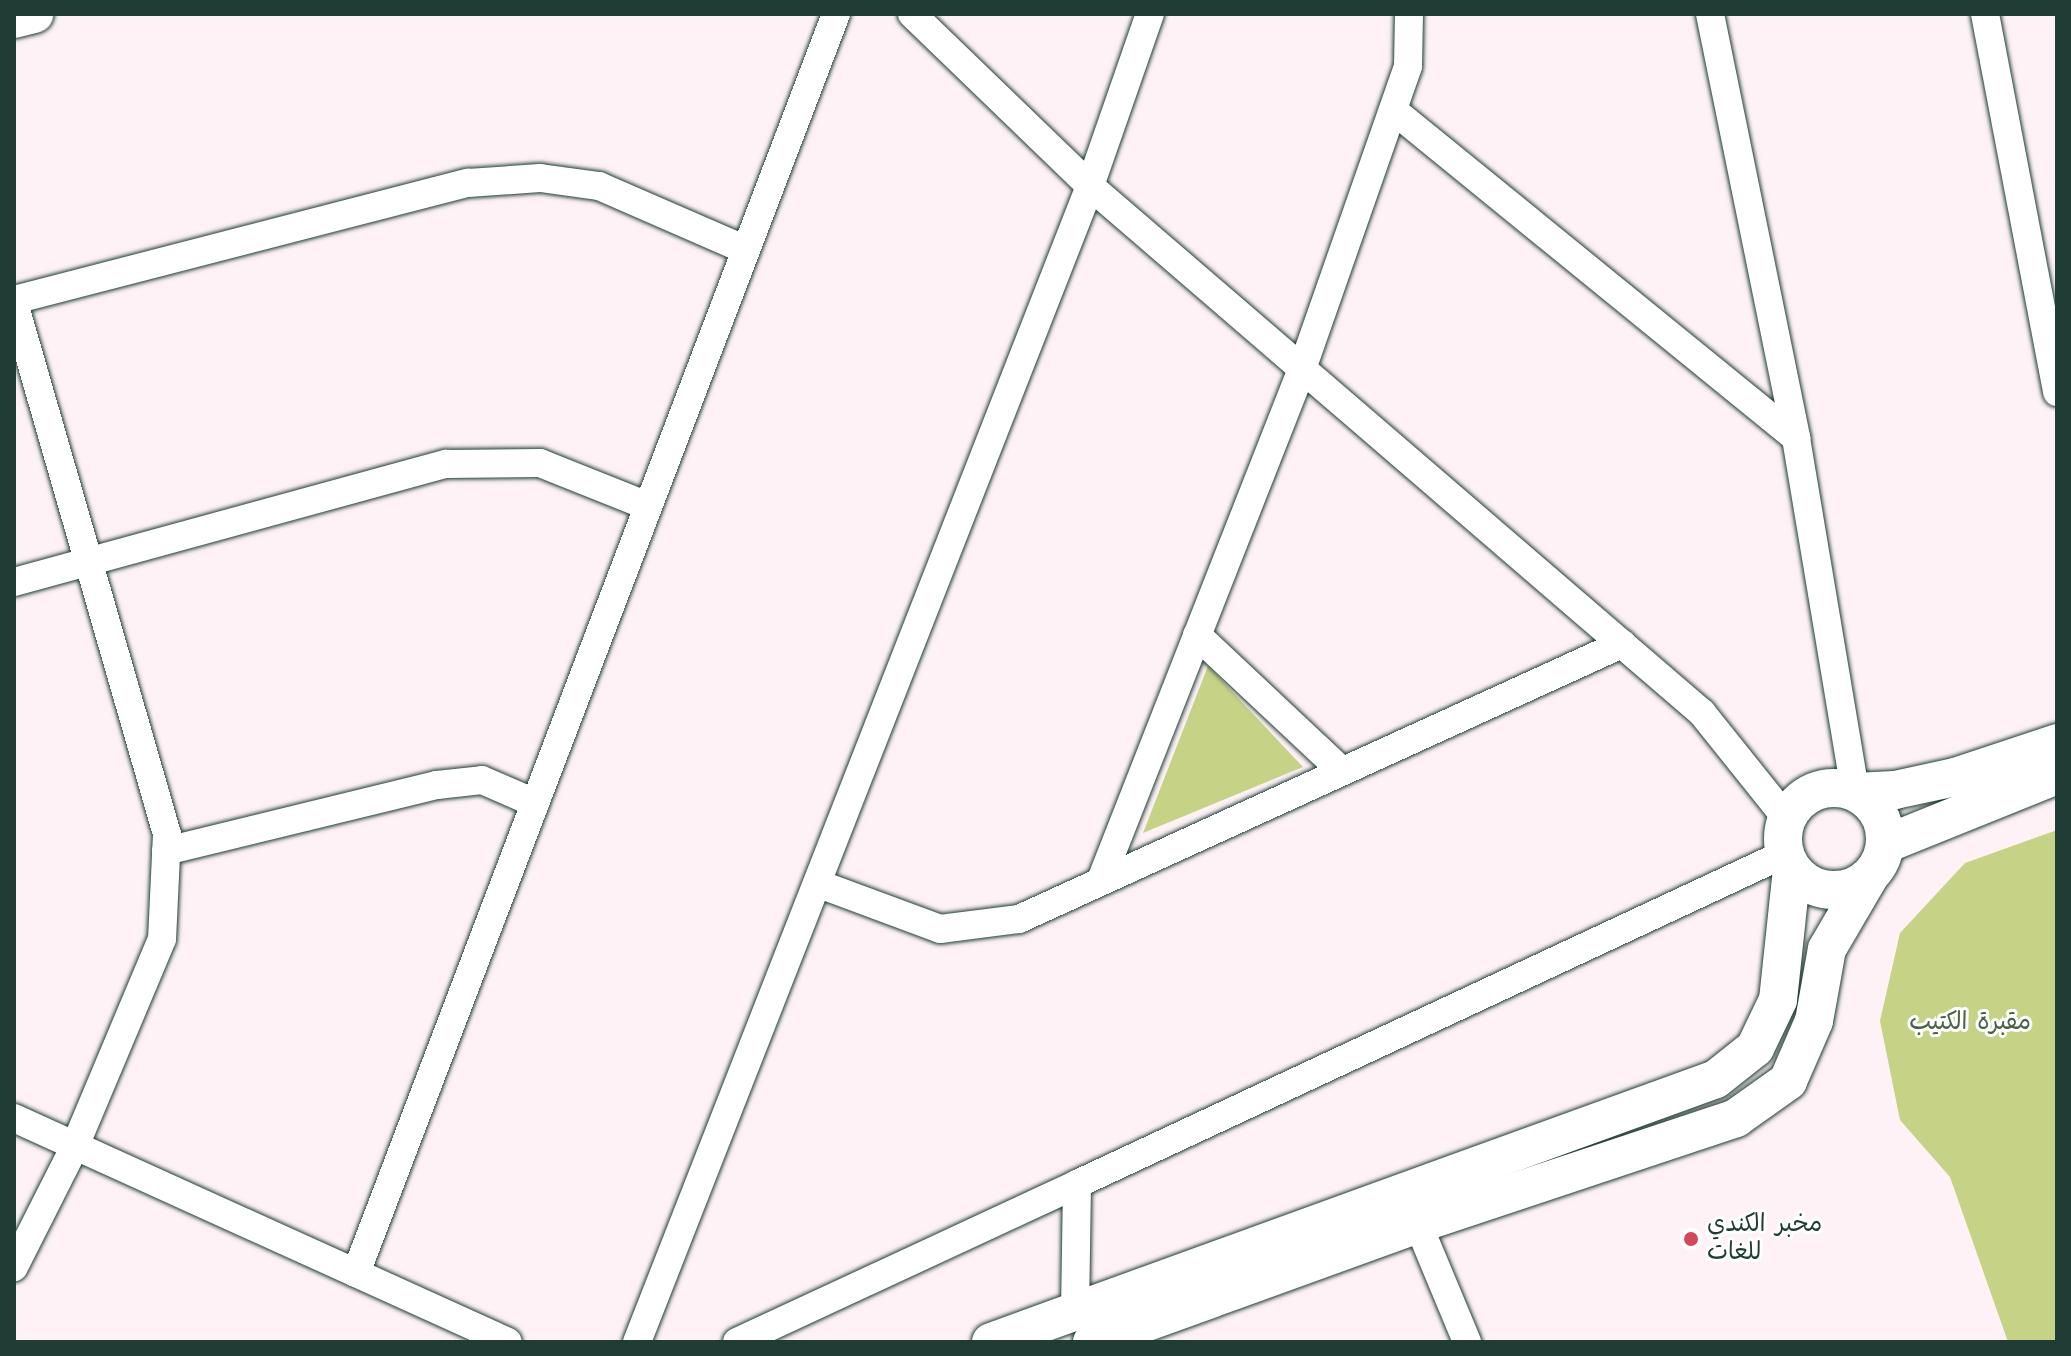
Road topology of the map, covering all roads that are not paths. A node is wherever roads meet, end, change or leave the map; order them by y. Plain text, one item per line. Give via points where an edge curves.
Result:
1 (34, 14) edge
2 (836, 14) edge
3 (912, 14) edge
4 (1150, 14) edge
5 (1409, 14) edge
6 (1710, 14) edge
7 (1985, 14) edge
8 (14, 19) edge
9 (1393, 110) junction
10 (1090, 186) junction
11 (746, 250) junction
12 (14, 302) edge
13 (2051, 328) edge
14 (1302, 369) junction
15 (2057, 392) edge
16 (1796, 438) junction
17 (648, 506) junction
18 (91, 561) junction
19 (14, 582) edge
20 (1197, 635) junction
21 (1622, 644) junction
22 (2057, 743) edge
23 (1342, 771) junction
24 (2057, 775) edge
25 (1855, 792) junction
26 (535, 803) junction
27 (1787, 847) junction
28 (166, 851) junction
29 (1877, 860) junction
30 (1101, 880) junction
31 (819, 884) junction
32 (14, 1118) edge
33 (75, 1146) junction
34 (1077, 1184) junction
35 (1418, 1224) junction
36 (14, 1267) edge
37 (356, 1273) junction
38 (1083, 1327) edge
39 (1160, 1330) edge
40 (508, 1342) edge
41 (637, 1342) edge
42 (737, 1342) edge
43 (991, 1342) edge
44 (1467, 1342) edge

1 - 8 main road
2 - 11 street
3 - 10 street
4 - 10 street
5 - 9 street via 1408,66
6 - 16 street
7 - 13 street
9 - 14 street
9 - 16 street
10 - 14 street
10 - 31 street
11 - 12 street via 599,186 526,179 468,183
11 - 17 street
12 - 18 street
13 - 15 street
14 - 20 street
14 - 21 street
16 - 25 street
17 - 18 street via 540,463 446,464
17 - 26 street
18 - 19 street
18 - 28 street via 167,834
20 - 23 street
20 - 30 street
21 - 23 street
21 - 27 street via 1702,713
22 - 25 main road via 1955,777
23 - 30 street
24 - 29 main road
25 - 27 main road via 1839,787 1808,794
25 - 29 main road via 1879,813
26 - 28 street via 482,780 437,785
26 - 37 street
27 - 29 main road via 1808,884 1828,890 1850,888
27 - 34 street
27 - 38 main road via 1778,1000 1755,1048 1716,1079
28 - 33 street via 162,939
29 - 35 main road via 1827,949 1814,1021 1788,1081 1736,1118
30 - 31 street via 1019,919 940,929
31 - 41 street
32 - 33 street
33 - 36 street
33 - 37 street
34 - 38 street
34 - 42 street
35 - 39 main road
35 - 44 street
37 - 40 street
38 - 39 main road
38 - 43 main road

